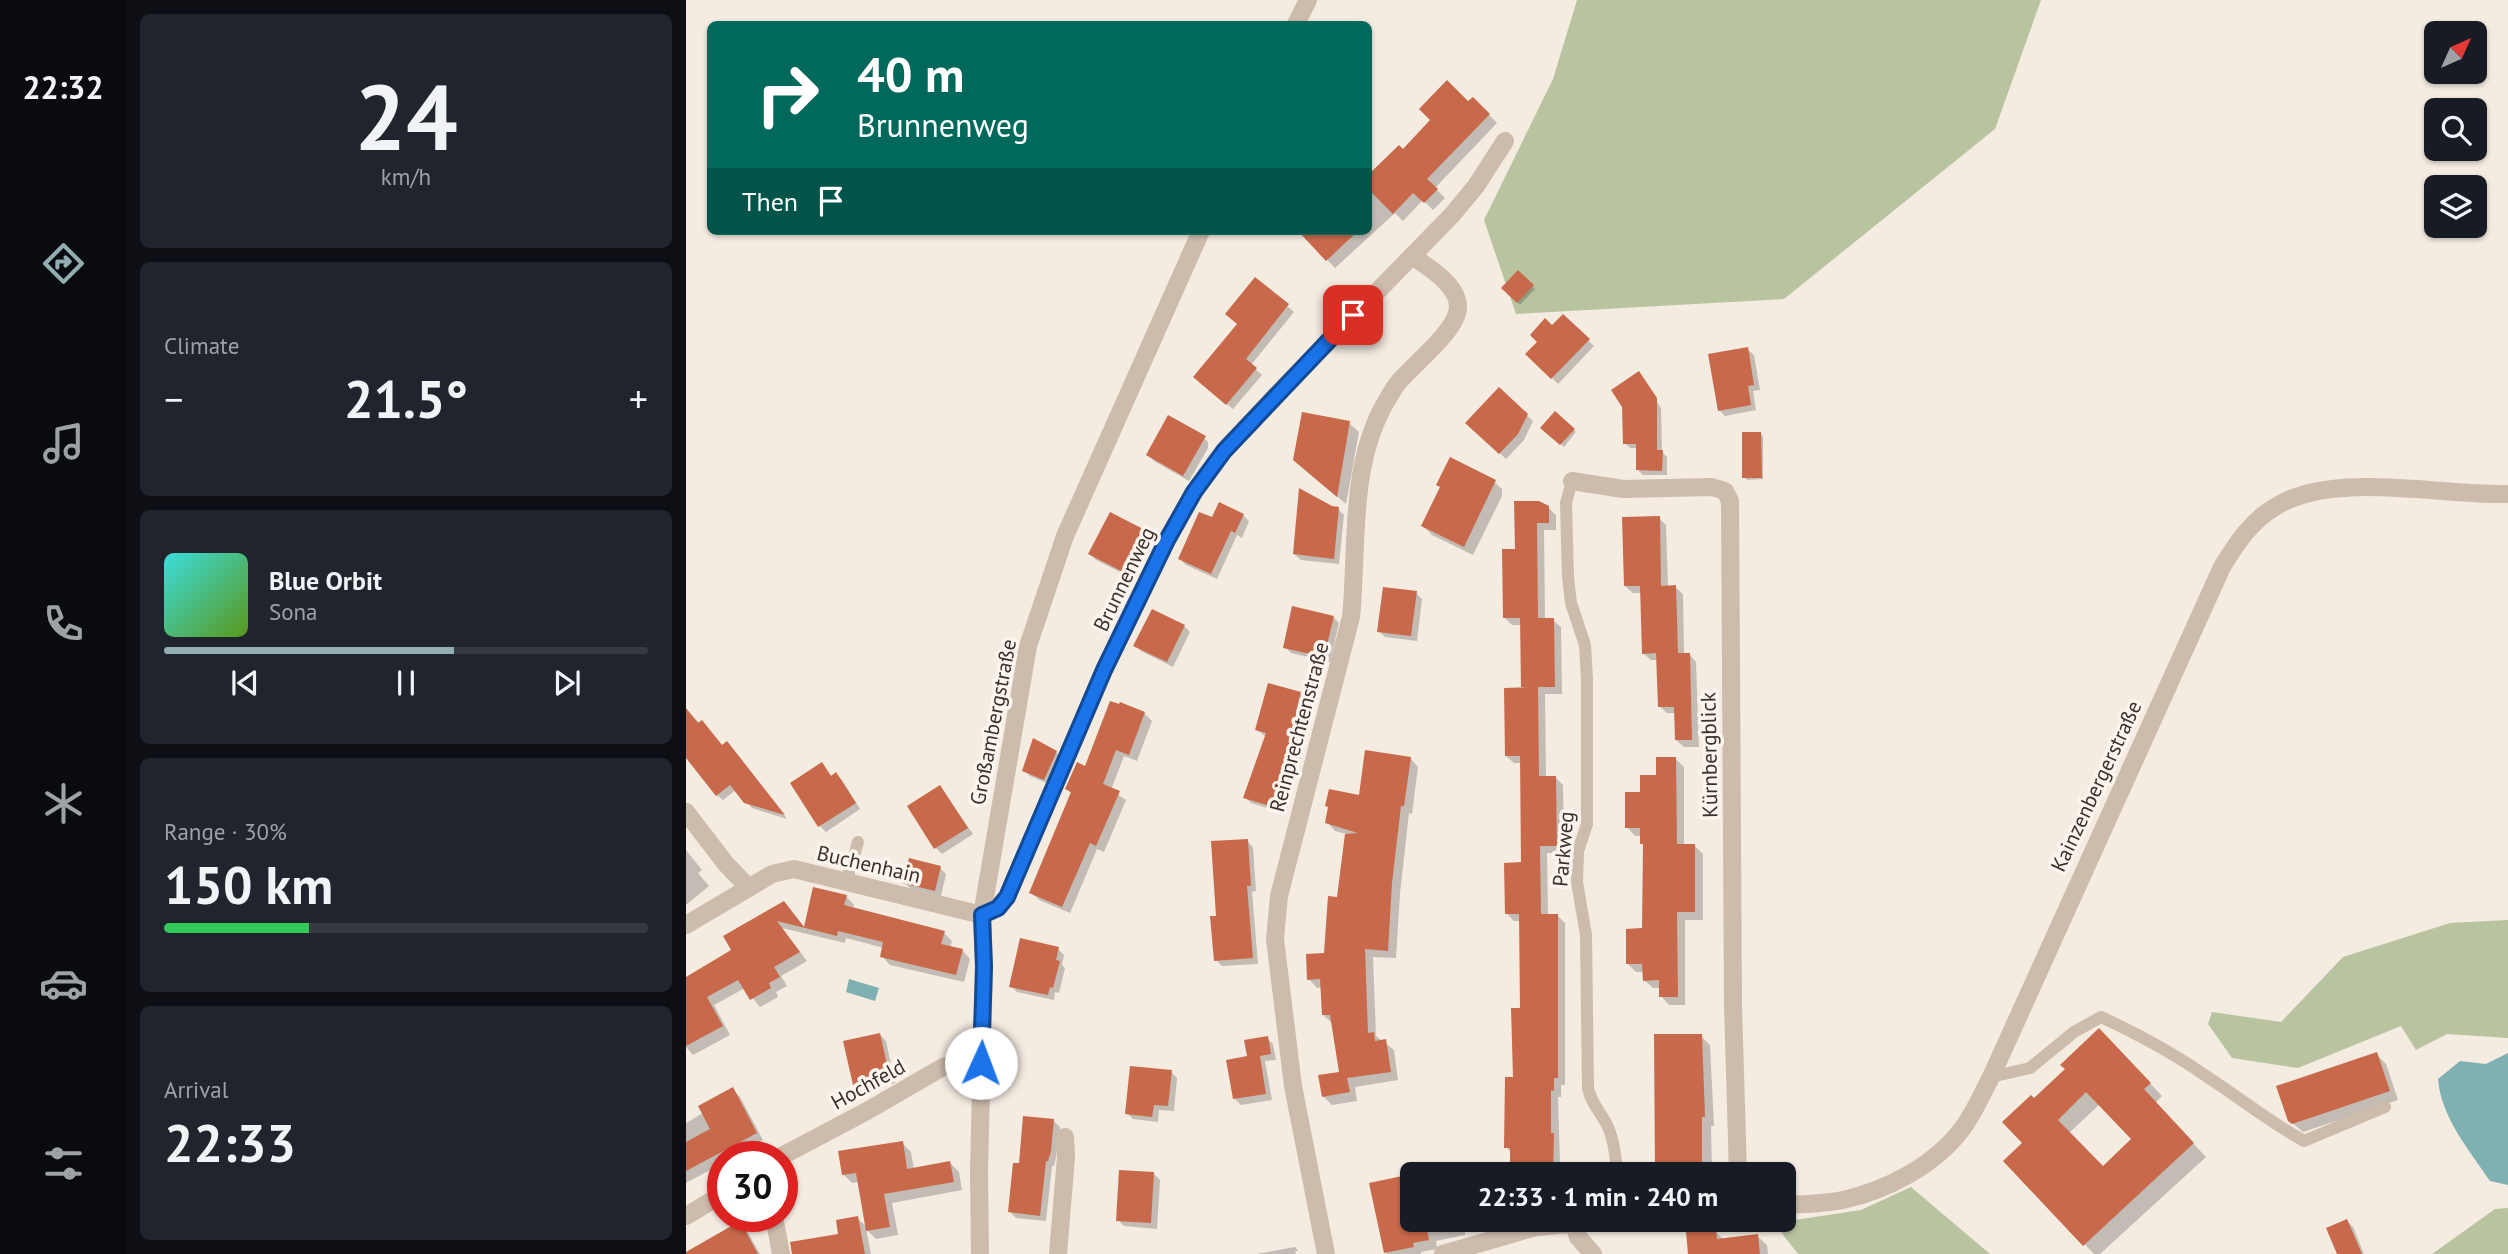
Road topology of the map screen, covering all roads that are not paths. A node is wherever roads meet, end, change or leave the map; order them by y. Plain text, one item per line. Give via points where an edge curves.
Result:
1 (1308, 0) edge
2 (1298, 21) edge
3 (1506, 141) dead end
4 (1199, 235) edge
5 (1412, 256) junction
6 (1572, 481) joint
7 (2508, 494) edge
8 (686, 812) edge
9 (858, 842) dead end
10 (846, 882) junction
11 (749, 888) junction
12 (982, 915) junction
13 (686, 925) edge
14 (981, 1063) junction
15 (1991, 1077) junction
16 (2385, 1107) dead end
17 (1065, 1137) dead end
18 (798, 1147) edge
19 (1615, 1162) edge
20 (1738, 1162) edge
21 (707, 1204) edge
22 (1796, 1204) edge
23 (686, 1216) edge
24 (777, 1232) edge
25 (1519, 1232) edge
26 (1576, 1232) edge
27 (781, 1254) edge
28 (980, 1254) edge
29 (1058, 1254) edge
30 (1326, 1254) edge
31 (1443, 1254) edge
32 (1593, 1254) edge

1 - 2 street
3 - 5 street, Brunnenweg via 1476,186
4 - 12 street, Großambergstraße via 1065,536 1028,646
5 - 12 street, Brunnenweg via 1260,412 1194,492 1104,670 1007,897 998,908
5 - 30 street, Reinprechtenstraße via 1451,288 1458,304 1456,319 1382,408 1363,462 1351,617 1282,884 1275,939 1293,1086
6 - 19 lane, Parkweg via 1566,503 1568,576 1571,603 1585,645 1587,679 1587,824 1578,851 1577,882 1586,935 1588,1088 1590,1101 1612,1137
6 - 20 street, Kürnbergblick via 1623,489 1712,487 1725,491 1730,501
7 - 15 street, Kainzenbergerstraße via 2315,490 2274,507 2237,542 2192,630
8 - 11 street
9 - 10 lane
10 - 11 street, Buchenhain via 794,869 772,874
10 - 12 street, Buchenhain
11 - 13 street, Buchenhain
12 - 14 street, Großambergstraße
14 - 18 street, Hochfeld via 943,1067
14 - 28 street, Großambergstraße
15 - 16 lane via 2030,1068 2074,1031 2101,1017 2140,1035 2304,1141
15 - 22 street, Kainzenbergerstraße via 1961,1131 1910,1175 1841,1200
17 - 29 street
21 - 23 street
24 - 27 street
25 - 31 street
26 - 32 street

